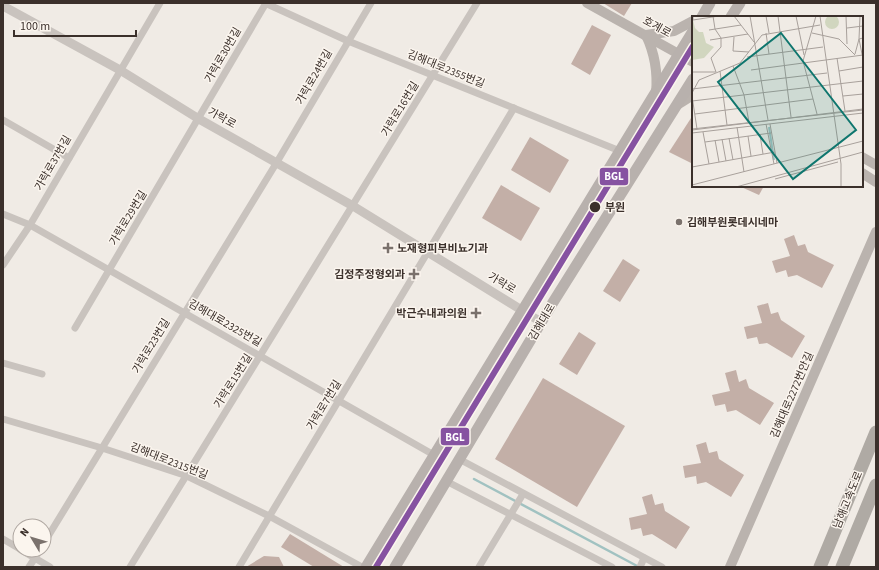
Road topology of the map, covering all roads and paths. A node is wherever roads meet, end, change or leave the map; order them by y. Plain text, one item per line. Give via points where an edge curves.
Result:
1 (160, 3) edge
2 (266, 3) edge
3 (371, 3) edge
4 (477, 3) edge
5 (587, 3) edge
6 (740, 3) edge
7 (709, 5) edge
8 (3, 6) edge
9 (699, 16) edge
10 (703, 16) edge
11 (732, 16) edge
12 (692, 22) edge
13 (692, 33) edge
14 (646, 35) junction
15 (348, 41) junction
16 (680, 54) junction
17 (692, 61) edge
18 (120, 70) junction
19 (433, 75) junction
20 (692, 81) edge
21 (656, 93) junction
22 (692, 96) edge
23 (676, 106) junction
24 (514, 108) junction
25 (199, 118) junction
26 (3, 120) edge
27 (620, 151) junction
28 (69, 158) junction
29 (863, 158) edge
30 (277, 162) junction
31 (876, 165) edge
32 (863, 174) edge
33 (876, 182) edge
34 (353, 206) junction
35 (3, 214) edge
36 (30, 225) junction
37 (876, 232) edge
38 (428, 254) junction
39 (3, 265) edge
40 (110, 270) junction
41 (522, 310) junction
42 (184, 312) junction
43 (541, 322) junction
44 (75, 328) dead end
45 (261, 356) junction
46 (3, 363) edge
47 (42, 374) dead end
48 (339, 401) junction
49 (3, 419) edge
50 (876, 432) edge
51 (102, 448) junction
52 (434, 455) junction
53 (459, 459) junction
54 (187, 476) junction
55 (446, 481) junction
56 (876, 485) edge
57 (522, 496) junction
58 (511, 515) junction
59 (269, 516) junction
60 (52, 530) edge
61 (3, 539) edge
62 (12, 544) edge
63 (35, 558) joint
64 (644, 558) junction
65 (29, 567) edge
66 (50, 567) edge
67 (130, 567) edge
68 (238, 567) edge
69 (362, 567) edge
70 (366, 567) edge
71 (395, 567) edge
72 (480, 567) edge
73 (612, 567) edge
74 (640, 567) edge
75 (662, 567) edge
76 (730, 567) edge
77 (820, 567) edge
78 (842, 567) edge

1 - 18 street, 가락로37번길
2 - 15 street, 김해대로2355번길
2 - 25 street, 가락로30번길
3 - 15 street, 가락로24번길
4 - 19 street, 가락로16번길
5 - 14 main road, 호계로
6 - 11 main road
7 - 9 main road
7 - 10 main road
8 - 18 street, 가락로
12 - 14 main road via 674,31
13 - 16 main road, 김해대로
14 - 16 main road, 호계로
14 - 21 main road via 656,63
15 - 19 street, 김해대로2355번길
15 - 30 street, 가락로24번길
16 - 17 main road, 호계로
16 - 21 main road, 김해대로
18 - 25 street, 가락로
18 - 28 street, 가락로37번길
19 - 24 street, 김해대로2355번길
19 - 34 street, 가락로16번길
20 - 23 main road, 김해대로
21 - 27 main road, 김해대로
22 - 23 main road
23 - 43 main road, 김해대로
24 - 27 street, 김해대로2355번길
24 - 38 street
25 - 30 street, 가락로
25 - 40 street, 가락로29번길
26 - 28 street
27 - 41 main road, 김해대로
28 - 36 street, 가락로37번길
29 - 31 main road
30 - 34 street, 가락로
30 - 42 street, 가락로23번길
32 - 33 main road
34 - 38 street, 가락로
34 - 45 street, 가락로15번길
35 - 36 street, 김해대로2325번길
36 - 39 street, 가락로37번길
36 - 40 street, 김해대로2325번길
37 - 76 main road, 김해대로2272번안길
38 - 41 street, 가락로
38 - 48 street, 가락로7번길
40 - 42 street, 김해대로2325번길
40 - 44 street, 가락로29번길
41 - 43 street, 가락로
41 - 52 main road, 김해대로
42 - 45 street, 김해대로2325번길
42 - 51 street, 가락로23번길
43 - 53 main road, 김해대로
45 - 48 street, 김해대로2325번길
45 - 54 street, 가락로15번길
46 - 47 street
48 - 52 street, 김해대로2325번길
48 - 59 street, 가락로7번길
49 - 51 street, 김해대로2315번길
50 - 77 highway, 남해고속도로
51 - 54 street, 김해대로2315번길
51 - 60 street, 가락로23번길
52 - 70 main road, 김해대로
53 - 55 main road, 김해대로
53 - 57 street
54 - 59 street, 김해대로2315번길
54 - 67 street, 가락로15번길
55 - 58 street
55 - 71 main road, 김해대로
56 - 78 highway, 남해고속도로
57 - 58 street
57 - 64 street
58 - 72 street
58 - 73 street
59 - 68 street, 가락로7번길
59 - 69 street, 김해대로2315번길
61 - 62 street
63 - 65 street
63 - 66 street
64 - 74 street
64 - 75 street

